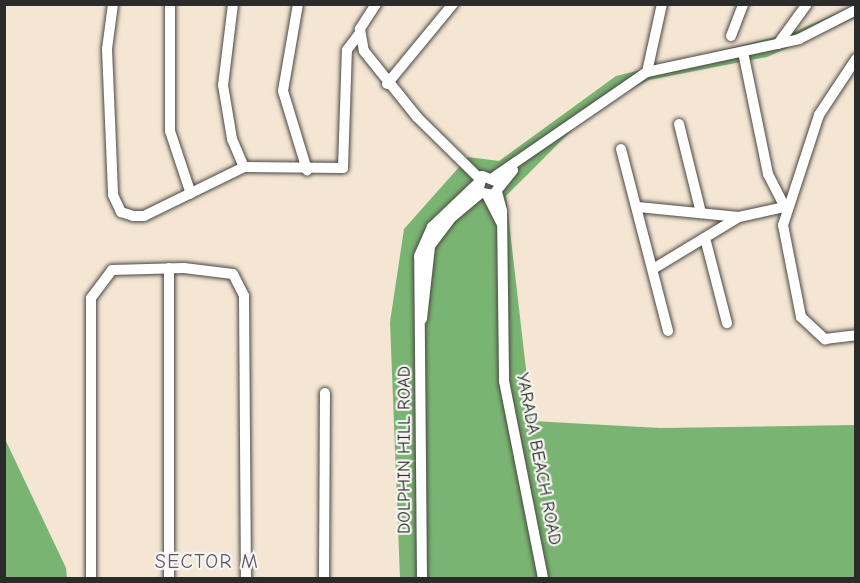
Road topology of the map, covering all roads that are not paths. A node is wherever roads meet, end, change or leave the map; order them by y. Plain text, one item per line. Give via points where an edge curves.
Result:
1 (113, 4) edge
2 (170, 4) edge
3 (233, 4) edge
4 (298, 4) edge
5 (376, 4) edge
6 (453, 4) edge
7 (662, 4) edge
8 (743, 4) edge
9 (807, 4) edge
10 (855, 10) edge
11 (359, 34) junction
12 (731, 36) dead end
13 (777, 44) junction
14 (743, 52) junction
15 (855, 59) edge
16 (647, 72) junction
17 (387, 84) junction
18 (679, 124) dead end
19 (621, 149) dead end
20 (244, 167) junction
21 (307, 170) junction
22 (487, 187) junction
23 (190, 194) junction
24 (638, 207) junction
25 (785, 207) junction
26 (701, 213) junction
27 (739, 217) junction
28 (705, 238) junction
29 (169, 268) junction
30 (653, 269) junction
31 (727, 323) dead end
32 (668, 332) dead end
33 (855, 335) edge
34 (325, 393) dead end
35 (91, 579) edge
36 (169, 579) edge
37 (246, 579) edge
38 (324, 579) edge
39 (422, 579) edge
40 (543, 579) edge

1 - 23 street via 106,49 116,204 121,212 144,216
2 - 23 street via 170,131
3 - 20 street via 223,85 232,139
4 - 21 street via 283,91
5 - 11 street
6 - 17 street
7 - 16 street
8 - 12 street
9 - 13 street
10 - 13 street
11 - 17 street
11 - 21 street via 347,50 343,168
13 - 14 street
14 - 16 street
14 - 25 street via 768,174
15 - 25 street via 819,116
16 - 22 street, DOLPHIN HILL ROAD
17 - 22 street
18 - 26 street
19 - 24 street
20 - 21 street
20 - 23 street
22 - 39 street, DOLPHIN HILL ROAD via 451,218 430,246 421,322
22 - 40 street, YARADA BEACH ROAD via 501,224 504,381
24 - 26 street
24 - 30 street
25 - 27 street
25 - 33 street via 786,247 801,317 825,339
26 - 27 street
27 - 28 street
28 - 30 street
28 - 31 street
29 - 35 street via 112,270 91,298
29 - 36 street
29 - 37 street via 233,274 244,296
30 - 32 street
34 - 38 street

